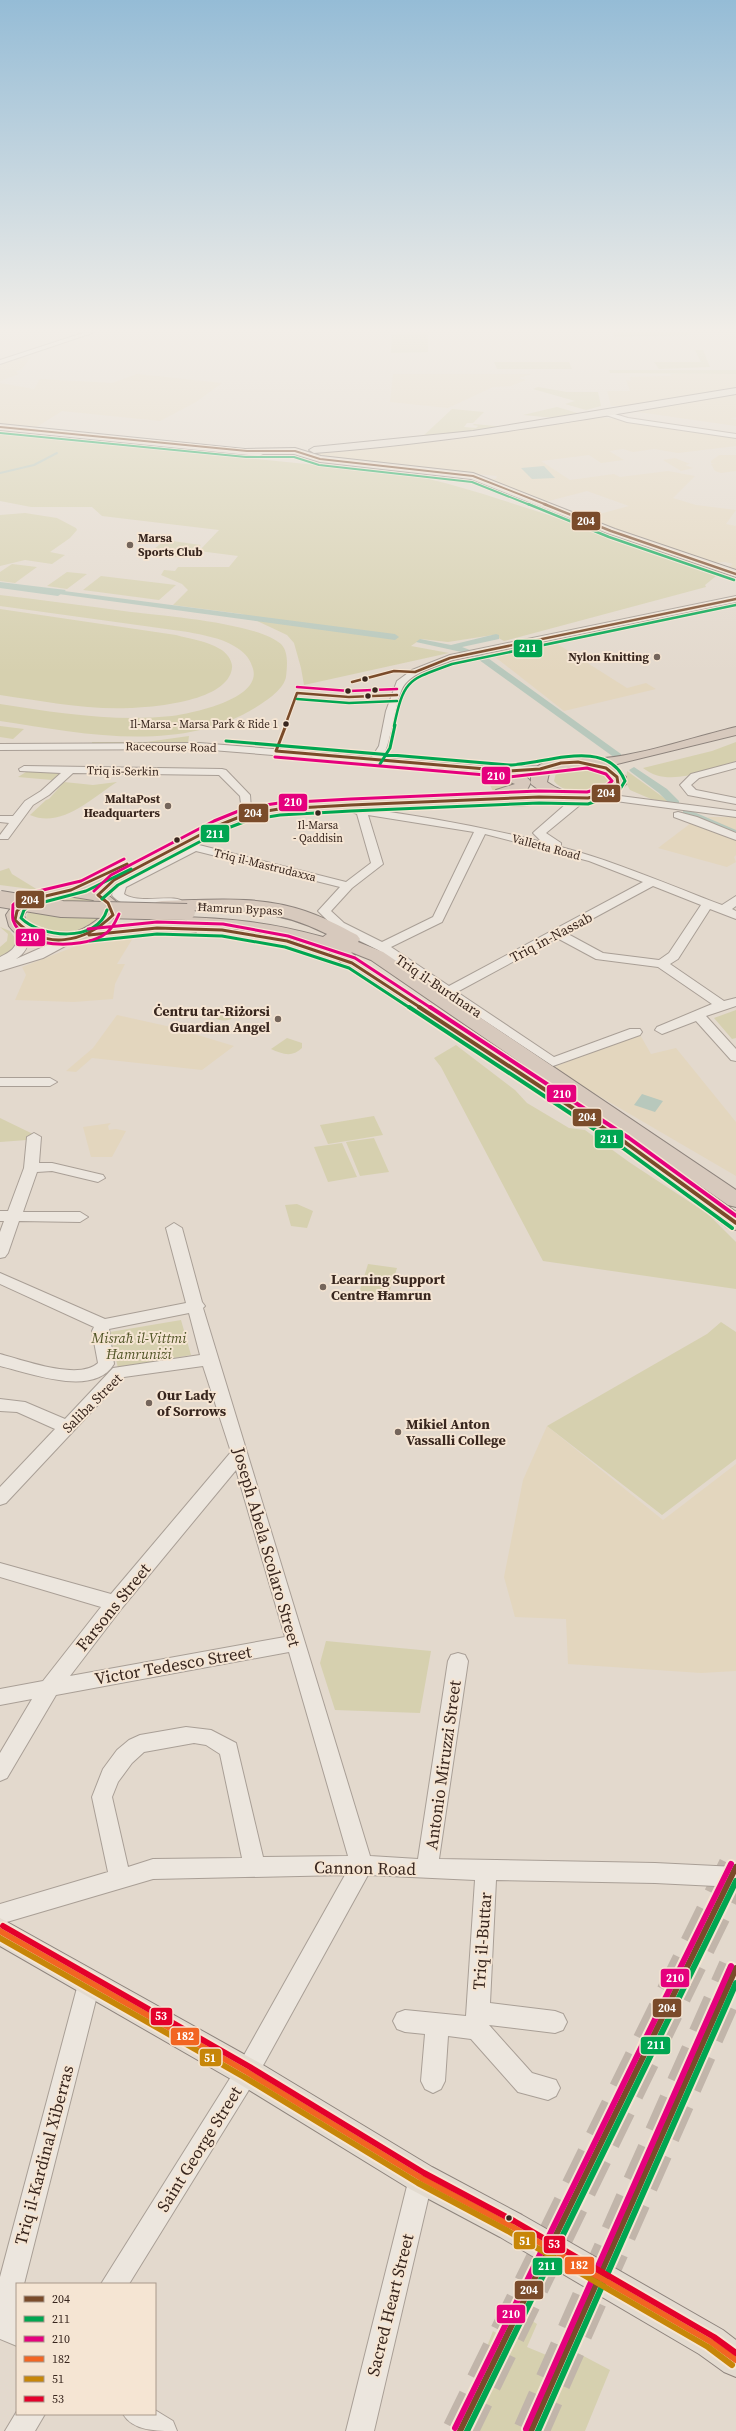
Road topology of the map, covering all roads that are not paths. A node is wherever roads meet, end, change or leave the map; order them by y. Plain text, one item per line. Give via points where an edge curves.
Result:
1 (200, 446) edge
2 (350, 446) edge
3 (330, 448) junction
4 (296, 454) junction
5 (355, 463) junction
6 (736, 574) edge
7 (736, 600) edge
8 (736, 731) edge
9 (736, 736) edge
10 (0, 747) edge
11 (225, 747) junction
12 (375, 761) junction
13 (587, 763) junction
14 (736, 765) edge
15 (24, 769) dead end
16 (70, 770) junction
17 (502, 771) junction
18 (222, 772) junction
19 (540, 777) junction
20 (618, 781) junction
21 (502, 794) junction
22 (583, 797) junction
23 (736, 801) edge
24 (356, 808) junction
25 (665, 808) junction
26 (246, 810) junction
27 (736, 814) edge
28 (0, 819) edge
29 (17, 820) junction
30 (481, 830) junction
31 (1, 834) edge
32 (736, 837) edge
33 (593, 859) junction
34 (654, 881) junction
35 (348, 886) junction
36 (0, 891) edge
37 (68, 891) junction
38 (42, 895) junction
39 (0, 899) edge
40 (103, 899) junction
41 (736, 900) edge
42 (708, 903) junction
43 (0, 909) edge
44 (725, 909) junction
45 (181, 912) junction
46 (736, 915) edge
47 (0, 920) edge
48 (20, 928) junction
49 (559, 934) junction
50 (81, 936) junction
51 (382, 947) junction
52 (357, 956) junction
53 (0, 962) edge
54 (661, 964) junction
55 (0, 967) edge
56 (27, 968) dead end
57 (0, 977) edge
58 (448, 992) junction
59 (736, 1002) edge
60 (722, 1005) junction
61 (698, 1015) junction
62 (662, 1030) dead end
63 (636, 1032) dead end
64 (736, 1057) edge
65 (0, 1082) edge
66 (50, 1082) dead end
67 (566, 1083) junction
68 (34, 1137) dead end
69 (626, 1144) junction
70 (31, 1168) junction
71 (98, 1178) dead end
72 (736, 1183) edge
73 (736, 1200) edge
74 (736, 1208) edge
75 (6, 1217) edge
76 (80, 1218) dead end
77 (736, 1223) edge
78 (174, 1228) dead end
79 (0, 1253) edge
80 (0, 1278) edge
81 (197, 1306) junction
82 (104, 1324) junction
83 (209, 1359) junction
84 (0, 1360) edge
85 (0, 1405) edge
86 (67, 1427) junction
87 (240, 1453) junction
88 (0, 1498) edge
89 (0, 1570) edge
90 (115, 1603) junction
91 (295, 1642) junction
92 (458, 1661) dead end
93 (50, 1687) junction
94 (0, 1697) edge
95 (0, 1772) edge
96 (362, 1865) junction
97 (255, 1868) junction
98 (427, 1869) junction
99 (486, 1870) junction
100 (736, 1877) edge
101 (120, 1879) junction
102 (0, 1914) edge
103 (0, 1931) edge
104 (89, 1984) junction
105 (477, 2020) junction
106 (405, 2021) dead end
107 (555, 2022) dead end
108 (437, 2024) junction
109 (247, 2072) junction
110 (433, 2081) dead end
111 (548, 2088) dead end
112 (421, 2178) junction
113 (115, 2283) edge
114 (4, 2326) edge
115 (736, 2360) edge
116 (30, 2415) edge
117 (139, 2415) edge
118 (20, 2431) edge
119 (163, 2431) edge
120 (360, 2431) edge

1 - 4 main road
2 - 3 main road
3 - 4 main road
3 - 5 main road via 312,453 312,456
4 - 5 main road
5 - 6 main road via 473,476 611,531
7 - 12 street via 450,658 415,672 400,683 384,746
8 - 13 highway via 625,759
9 - 20 highway via 633,762 619,769
10 - 11 street, Racecourse Road
11 - 12 street, Racecourse Road
11 - 18 street
12 - 17 street, Racecourse Road
13 - 19 highway via 563,763
13 - 20 highway via 607,768
14 - 23 street via 695,776 685,785 692,793
15 - 16 street, Triq is-Serkin
16 - 18 street, Triq is-Serkin
16 - 29 street via 30,803
17 - 19 street, Racecourse Road
17 - 21 highway via 523,782 521,787 514,791
18 - 26 street via 245,795
19 - 21 highway via 535,788
19 - 22 highway via 556,794
20 - 22 highway via 614,789
20 - 25 street via 628,793
21 - 26 highway via 264,805
22 - 24 highway
22 - 25 street
22 - 33 street via 539,833 546,840
24 - 30 street, Valletta Road
24 - 35 street via 377,864
24 - 40 highway via 279,809 247,814 114,880
25 - 27 street
25 - 32 street
26 - 37 highway
28 - 29 street
29 - 31 street
30 - 33 street, Valletta Road
30 - 51 street via 438,919
33 - 34 street, Valletta Road
34 - 42 street, Valletta Road
34 - 49 street, Triq in-Nassab
35 - 45 street, Triq il-Mastrudaxxa via 195,847 121,885 118,890 118,895 122,899
35 - 51 street, Triq il-Burdnara via 324,911 340,926
36 - 38 highway via 19,895
37 - 38 highway
37 - 40 highway, Ħamrun Bypass
38 - 48 highway via 27,901 18,910 15,920
39 - 45 highway, Ħamrun Bypass, bridge via 62,909
40 - 50 highway via 113,908 109,922
40 - 52 highway, Ħamrun Bypass via 133,907 221,905 289,912 321,923 352,940
41 - 44 street
42 - 44 street, Valletta Road
42 - 54 street via 674,956
43 - 45 highway, Ħamrun Bypass via 60,918
44 - 46 street, Valletta Road
45 - 52 highway, Ħamrun Bypass via 283,931 334,946
47 - 48 highway, Ħamrun Bypass
48 - 50 highway, Ħamrun Bypass via 48,939
48 - 53 street via 25,940 21,949
49 - 54 street via 600,956
49 - 58 street, Triq in-Nassab
50 - 52 highway, Ħamrun Bypass via 136,928 234,931 275,937 321,951
50 - 55 street via 48,952
51 - 58 street, Triq il-Burdnara
52 - 67 highway, Ħamrun Bypass via 377,956
52 - 69 highway, Ħamrun Bypass
54 - 60 street
56 - 57 street
58 - 63 street, Triq il-Burdnara via 553,1062
59 - 60 street
60 - 61 street
61 - 62 street
61 - 64 street
65 - 66 street
67 - 72 highway
67 - 73 highway
68 - 70 street
69 - 74 highway via 673,1166
69 - 77 highway
70 - 71 street via 52,1167
70 - 75 street
75 - 76 street
75 - 79 street
78 - 81 street, Joseph Abela Scolaro Street
80 - 82 street
81 - 82 street
81 - 83 street, Joseph Abela Scolaro Street
82 - 84 street via 100,1331 106,1364 97,1373 63,1376
83 - 86 street, Saliba Street via 119,1372
83 - 87 street, Joseph Abela Scolaro Street
85 - 86 street via 19,1406
86 - 88 street, Saliba Street
87 - 90 street, Farsons Street
87 - 91 street, Joseph Abela Scolaro Street
89 - 90 street
90 - 93 street, Farsons Street
91 - 93 street, Victor Tedesco Street
91 - 96 street, Joseph Abela Scolaro Street
92 - 98 street, Antonio Miruzzi Street
93 - 94 street, Victor Tedesco Street
93 - 95 street, Farsons Street
96 - 97 street, Cannon Road
96 - 98 street, Cannon Road
96 - 109 street, Saint George Street
97 - 101 street, Cannon Road via 153,1869
97 - 101 street via 229,1749 215,1738 190,1734 137,1745 122,1759 105,1786 102,1797
98 - 99 street, Cannon Road
99 - 100 street, Cannon Road
99 - 105 street, Triq il-Buttar
101 - 102 street, Cannon Road
103 - 104 main road
104 - 109 main road
104 - 114 street, Triq il-Kardinal Xiberras
105 - 107 street
105 - 108 street
105 - 111 street via 526,2084
106 - 108 street
108 - 110 street
109 - 112 main road
109 - 113 street, Saint George Street
112 - 115 main road via 510,2226 711,2342
112 - 120 street, Sacred Heart Street
116 - 118 street
117 - 119 street

